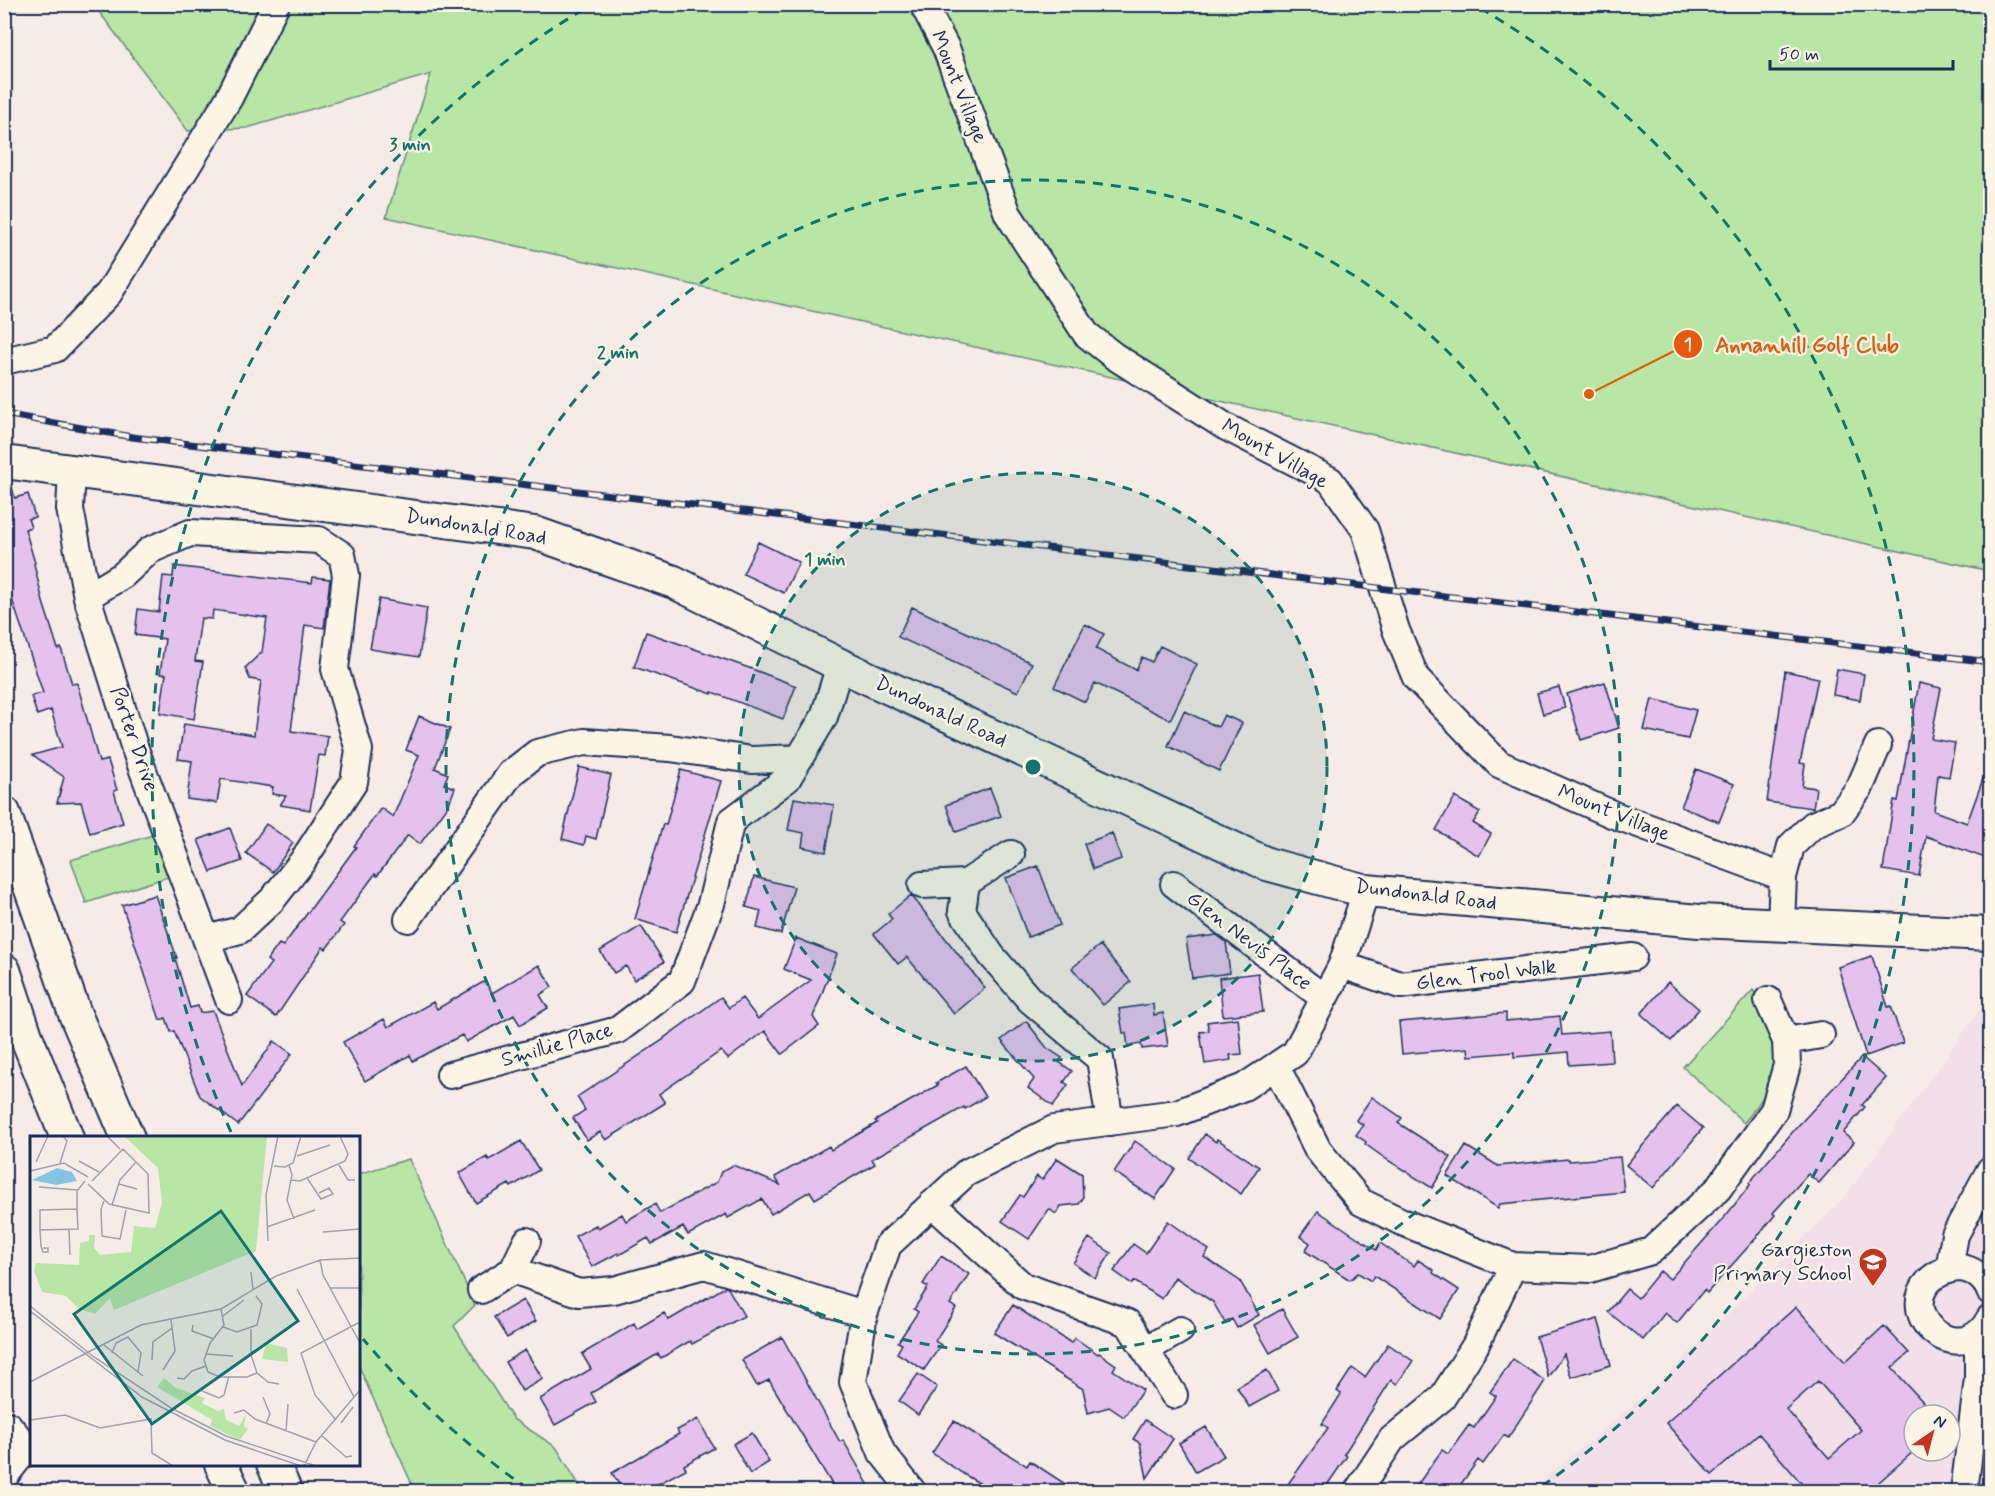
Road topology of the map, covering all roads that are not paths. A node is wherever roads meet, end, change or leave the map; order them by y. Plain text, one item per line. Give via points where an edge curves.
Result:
1 (276, 4) edge
2 (923, 4) edge
3 (4, 361) edge
4 (4, 462) edge
5 (72, 472) junction
6 (87, 597) junction
7 (840, 665) junction
8 (1878, 745) dead end
9 (800, 758) junction
10 (4, 813) edge
11 (1011, 854) dead end
12 (1783, 877) junction
13 (966, 883) junction
14 (1174, 884) dead end
15 (922, 885) dead end
16 (1366, 891) junction
17 (408, 919) dead end
18 (1781, 923) junction
19 (1990, 934) edge
20 (207, 939) junction
21 (1633, 957) dead end
22 (1342, 965) junction
23 (4, 970) edge
24 (1324, 998) junction
25 (230, 1000) dead end
26 (1768, 1000) dead end
27 (1821, 1035) dead end
28 (1786, 1041) junction
29 (1276, 1066) junction
30 (450, 1075) dead end
31 (1110, 1122) junction
32 (67, 1136) edge
33 (128, 1136) edge
34 (1987, 1184) edge
35 (932, 1204) junction
36 (527, 1241) dead end
37 (1513, 1266) junction
38 (1949, 1269) junction
39 (513, 1270) junction
40 (481, 1290) dead end
41 (1990, 1291) edge
42 (864, 1314) junction
43 (1984, 1326) edge
44 (1180, 1330) dead end
45 (1145, 1350) junction
46 (1174, 1395) dead end
47 (4, 1424) edge
48 (222, 1466) edge
49 (274, 1466) edge
50 (4, 1477) edge
51 (234, 1491) edge
52 (286, 1491) edge
53 (913, 1491) edge
54 (1358, 1491) edge
55 (1964, 1491) edge

1 - 3 street via 229,98 109,293 55,349
2 - 12 street, Mount Village via 946,48 1008,214 1086,334 1114,356 1226,426 1330,480 1365,530 1396,630 1416,678 1499,764 1614,815
4 - 5 main road, Dundonald Road
5 - 6 street, Porter Drive via 70,509
5 - 7 main road, Dundonald Road via 535,533 674,582
6 - 20 street, Porter Drive via 135,749
6 - 20 street via 123,576 150,550 189,533 319,540 342,555 346,575 335,669 359,750 354,782 272,900 240,930
7 - 9 street, Smillie Place via 824,717
7 - 16 main road, Dundonald Road via 1267,864
8 - 12 street via 1860,787 1841,813 1813,825 1791,846
9 - 17 street via 752,760 670,748 584,742 537,753 511,773
9 - 30 street, Smillie Place via 787,779 730,821 711,904 682,981 618,1029
10 - 33 main road via 75,1014
11 - 13 street
12 - 18 street
13 - 15 street
13 - 31 street via 962,910 991,955 1030,1000 1100,1059
14 - 24 street, Glen Nevis Place
16 - 18 main road, Dundonald Road via 1699,921
16 - 22 street
18 - 19 main road, Dundonald Road
20 - 25 street, Porter Drive
21 - 22 street, Glen Trool Walk via 1400,985
22 - 24 street
23 - 32 main road
24 - 29 street via 1295,1053
26 - 28 street
27 - 28 street
28 - 37 street via 1787,1065 1774,1110 1718,1189 1651,1251 1590,1269
29 - 31 street via 1244,1087 1178,1113
29 - 37 street via 1318,1150 1361,1202
31 - 35 street via 1054,1129 966,1173
34 - 38 street via 1955,1235
35 - 42 street via 888,1245
35 - 45 street via 1023,1286 1128,1323
36 - 39 street
37 - 54 street via 1475,1346 1442,1398 1392,1438
38 - 41 street via 1961,1268 1977,1275
38 - 43 street via 1926,1285 1921,1300 1925,1323 1944,1339 1957,1341 1966,1340
39 - 40 street
39 - 42 street via 579,1293 614,1290 704,1265
42 - 53 street via 853,1382 882,1453
43 - 55 street
44 - 45 street
45 - 46 street
47 - 50 street via 27,1448
48 - 51 main road
49 - 52 main road

